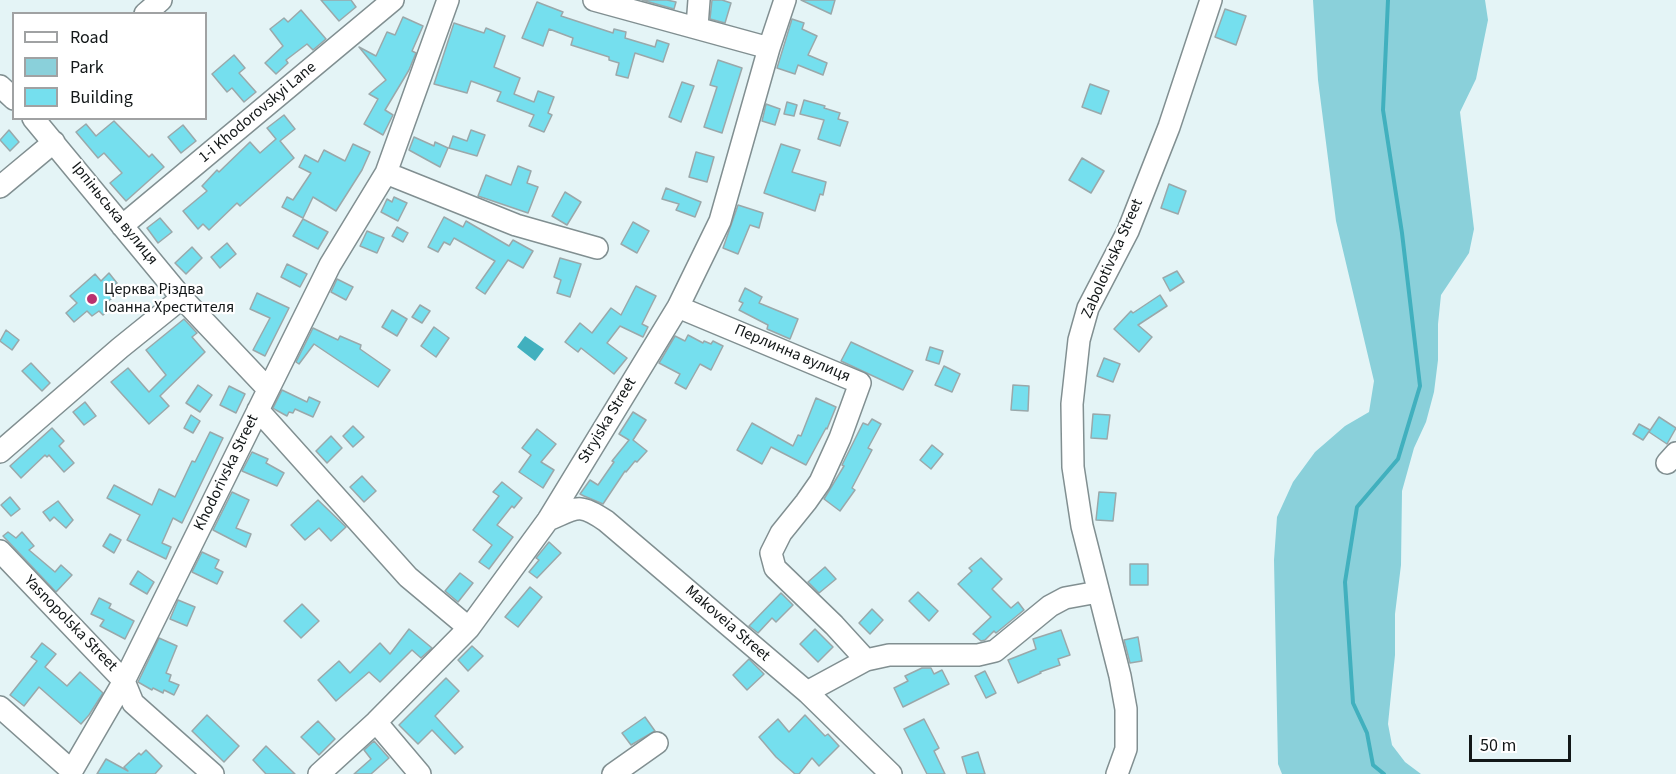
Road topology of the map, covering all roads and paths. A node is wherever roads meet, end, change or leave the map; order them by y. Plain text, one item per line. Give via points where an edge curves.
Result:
1 (161, 0) edge
2 (393, 0) edge
3 (448, 0) edge
4 (594, 0) edge
5 (699, 0) edge
6 (785, 0) edge
7 (1211, 0) edge
8 (147, 12) edge
9 (697, 27) junction
10 (769, 48) junction
11 (0, 86) edge
12 (12, 97) edge
13 (35, 120) edge
14 (54, 142) junction
15 (386, 173) junction
16 (0, 187) edge
17 (122, 226) junction
18 (597, 248) dead end
19 (182, 298) junction
20 (678, 307) junction
21 (268, 389) junction
22 (258, 410) junction
23 (0, 452) edge
24 (548, 520) junction
25 (0, 550) edge
26 (1098, 592) junction
27 (469, 628) junction
28 (866, 660) junction
29 (124, 681) junction
30 (807, 692) junction
31 (0, 707) edge
32 (376, 722) junction
33 (657, 743) dead end
34 (71, 772) edge
35 (213, 774) edge
36 (319, 774) edge
37 (420, 774) edge
38 (613, 774) edge
39 (891, 774) edge
40 (1117, 774) edge

1 - 8 street
2 - 17 street, 1-i Khodorovskyi Lane
3 - 15 street, Khodorivska Street
4 - 9 street
5 - 9 street
6 - 10 street, Stryiska Street
7 - 26 street, Zabolotivska Street via 1169,127 1128,231 1088,308 1079,340 1072,404 1073,467
9 - 10 street
10 - 20 street, Stryiska Street via 720,221
11 - 12 street
13 - 14 street, Ірпіньська вулиця
14 - 16 street
14 - 17 street, Ірпіньська вулиця
15 - 18 street via 516,225
15 - 21 street, Khodorivska Street via 330,265
17 - 19 street, Ірпіньська вулиця
19 - 21 street, Ірпіньська вулиця
19 - 23 street
20 - 24 street, Stryiska Street
20 - 28 street, Перлинна вулиця via 860,383 819,482 771,553 776,568
21 - 22 street, Khodorivska Street
22 - 27 street via 408,577
22 - 29 street, Khodorivska Street
24 - 27 street, Stryiska Street
24 - 30 street, Makoveia Street via 573,509 587,508
25 - 29 street, Yasnopolska Street
26 - 28 street via 1065,598 995,651 978,656 889,655
26 - 40 street, Zabolotivska Street via 1126,709 1126,749
27 - 32 street, Stryiska Street
28 - 30 street
29 - 34 street, Khodorivska Street
29 - 35 street, Yasnopolska Street via 133,703
30 - 39 street, Makoveia Street
31 - 34 street
32 - 36 street, Stryiska Street
32 - 37 street
33 - 38 street

